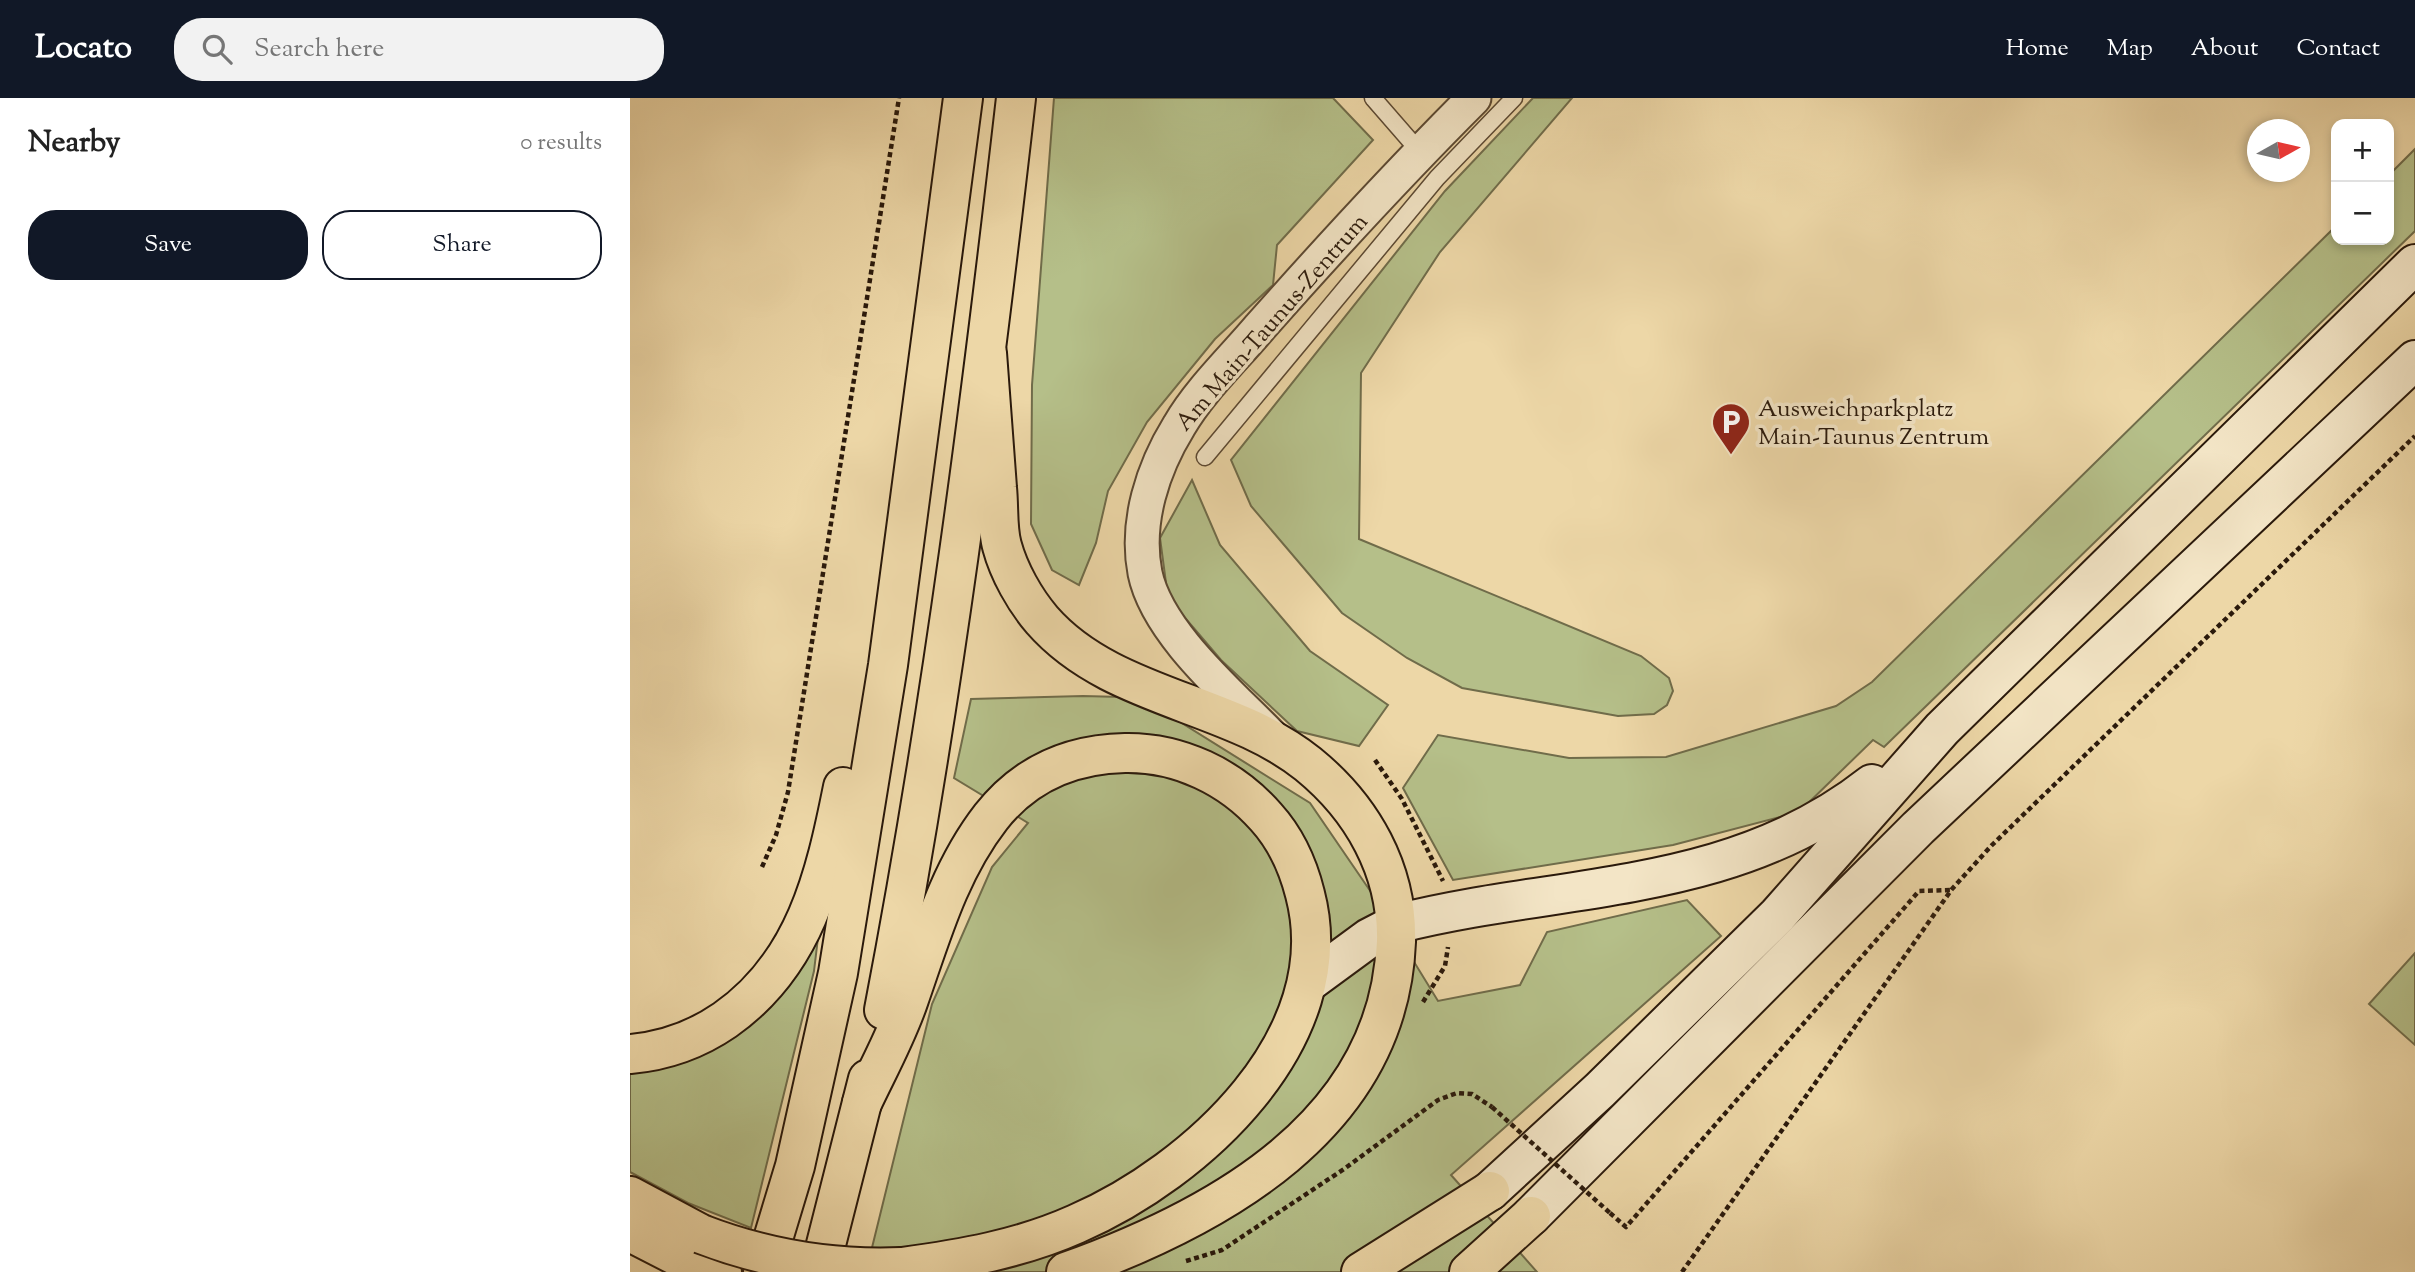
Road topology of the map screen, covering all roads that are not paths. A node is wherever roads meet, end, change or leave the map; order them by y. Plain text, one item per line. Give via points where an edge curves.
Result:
1 (964, 98) edge
2 (1016, 98) edge
3 (1373, 98) edge
4 (1396, 98) edge
5 (1474, 98) edge
6 (1514, 98) edge
7 (1384, 111) junction
8 (1420, 152) junction
9 (2415, 264) edge
10 (987, 353) junction
11 (2415, 360) edge
12 (1205, 457) dead end
13 (888, 665) junction
14 (1942, 729) junction
15 (1279, 744) junction
16 (1396, 924) junction
17 (1309, 982) junction
18 (630, 1054) edge
19 (862, 1103) junction
20 (1490, 1191) joint
21 (630, 1196) edge
22 (1531, 1216) joint
23 (630, 1232) edge
24 (705, 1256) edge
25 (764, 1272) edge
26 (818, 1272) edge
27 (1066, 1272) edge
28 (1361, 1272) edge
29 (1469, 1272) edge

1 - 13 highway
2 - 10 highway
3 - 7 lane
4 - 7 lane
5 - 8 street, Am Main-Taunus-Zentrum
6 - 12 lane via 1437,178
7 - 8 lane
8 - 15 street, Am Main-Taunus-Zentrum via 1195,404 1163,456 1150,493 1142,531 1145,574 1158,605 1181,640
9 - 14 main road
10 - 15 highway via 1002,545 1018,584 1043,621 1110,672
10 - 19 highway via 904,898
11 - 22 main road via 1918,828
13 - 18 highway via 852,746 818,894 783,965 764,988 693,1040
13 - 25 highway via 838,973 794,1166
14 - 16 main road via 1823,820 1775,844 1651,880
14 - 20 main road via 1778,915
15 - 16 highway via 1344,796 1375,842 1392,892
16 - 17 main road
16 - 27 highway via 1391,991 1378,1033 1359,1071 1319,1123 1284,1157 1188,1222
17 - 19 highway via 1311,922 1301,875 1274,825 1247,795 1196,766 1167,758 1134,753 1076,758 1037,775 991,816 938,912 902,1018
17 - 24 highway, bridge via 1298,1017 1246,1097 1182,1160 1142,1189 1080,1223 968,1258 902,1267 807,1264 749,1250
19 - 26 highway
20 - 28 highway
21 - 24 highway
22 - 29 highway
23 - 24 highway

